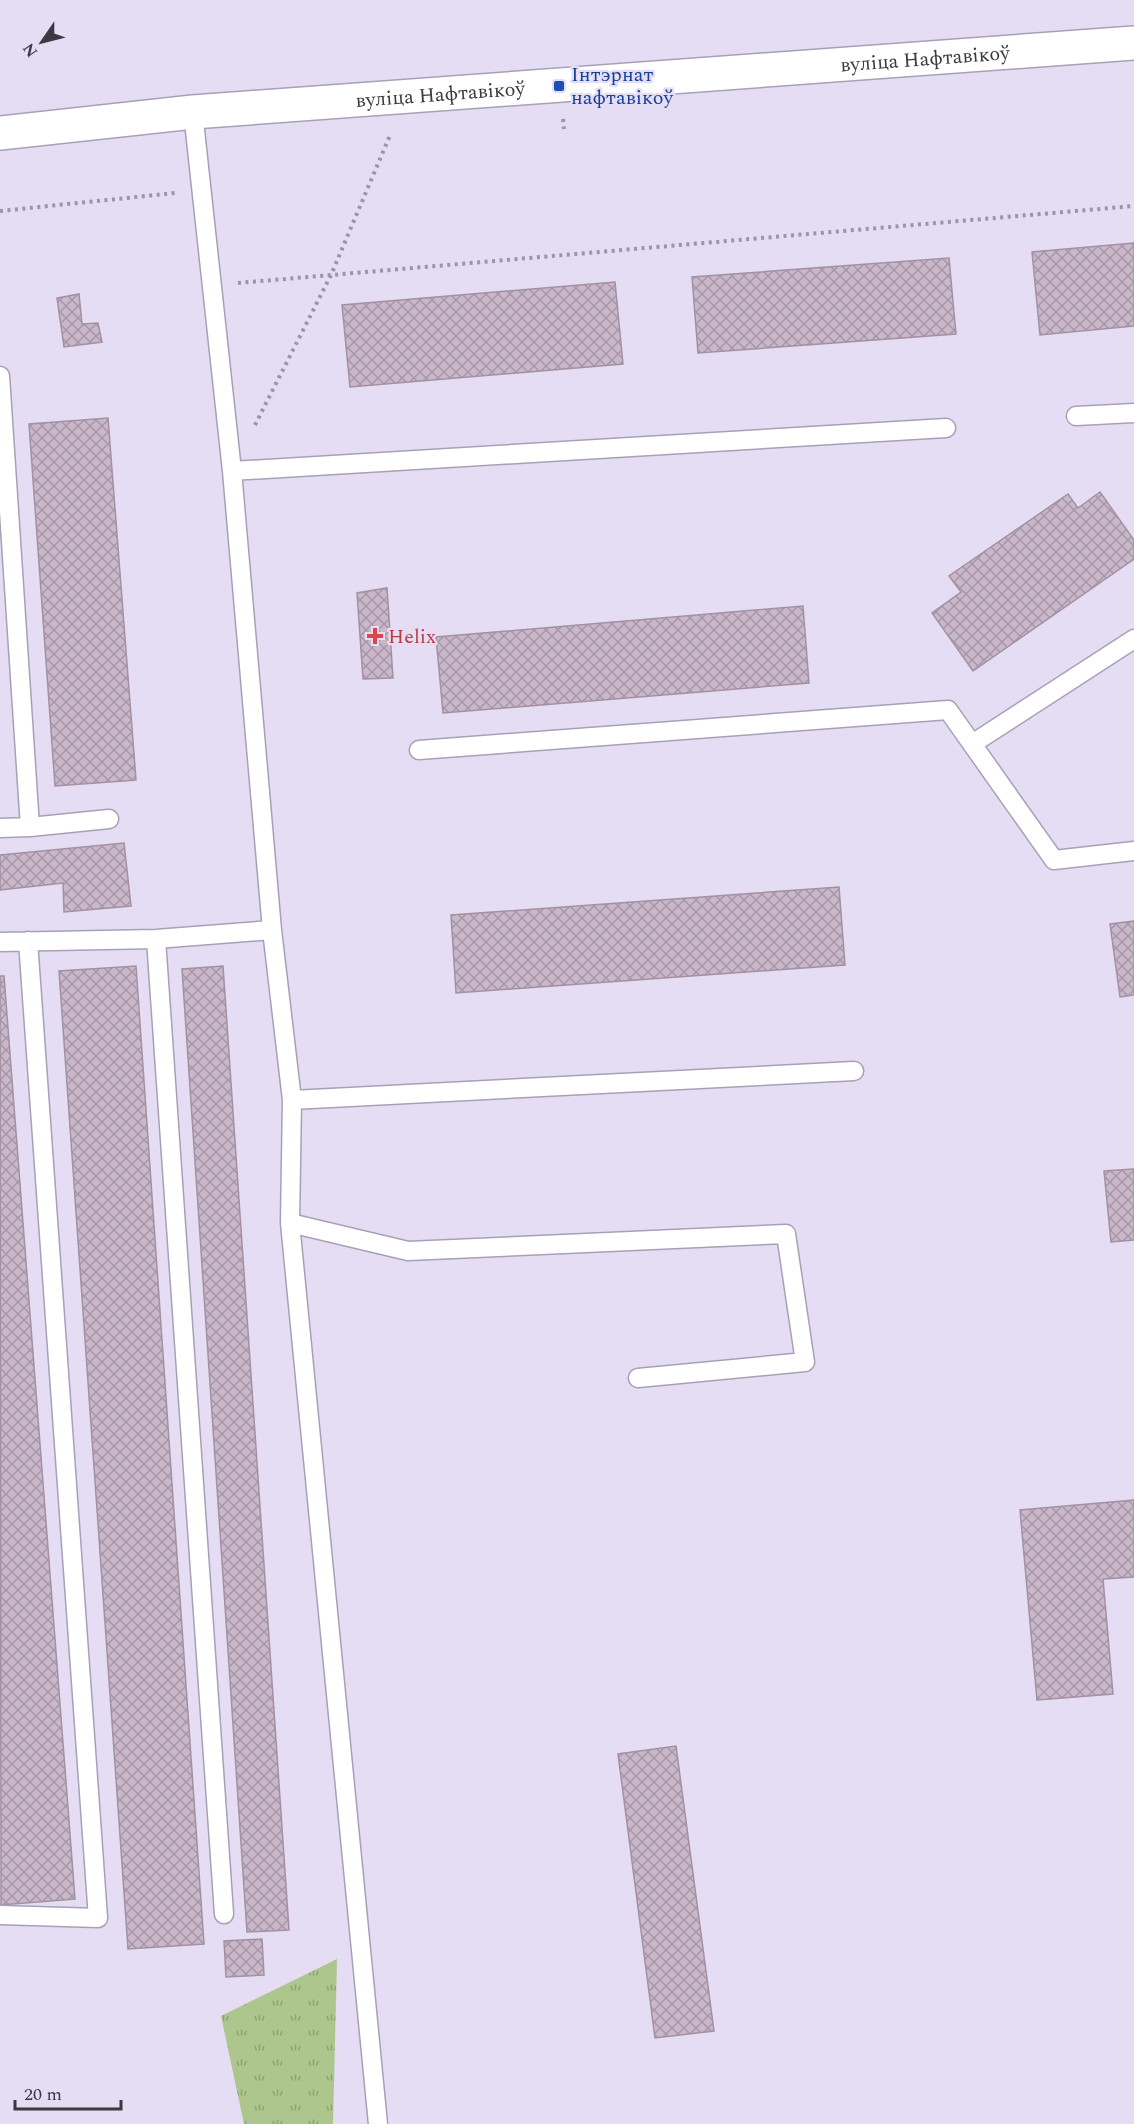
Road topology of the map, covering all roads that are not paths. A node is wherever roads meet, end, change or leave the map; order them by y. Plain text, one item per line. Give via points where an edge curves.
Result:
1 (1134, 43) edge
2 (194, 112) junction
3 (0, 133) edge
4 (0, 376) edge
5 (1134, 413) edge
6 (1076, 416) dead end
7 (946, 429) dead end
8 (232, 471) junction
9 (3, 475) edge
10 (1134, 639) edge
11 (972, 744) junction
12 (419, 750) dead end
13 (109, 819) dead end
14 (30, 827) junction
15 (0, 828) edge
16 (1134, 851) edge
17 (272, 930) junction
18 (156, 939) junction
19 (28, 941) junction
20 (0, 942) edge
21 (854, 1071) dead end
22 (292, 1100) junction
23 (290, 1223) junction
24 (638, 1378) dead end
25 (224, 1914) dead end
26 (0, 1915) edge
27 (378, 2124) edge

1 - 2 street, вуліца Нафтавікоў
2 - 3 street, вуліца Нафтавікоў
2 - 8 lane
4 - 9 lane
5 - 6 lane
7 - 8 lane
8 - 17 lane
9 - 14 lane
10 - 11 lane
11 - 12 lane via 948,710
11 - 16 lane via 1054,860
13 - 14 lane
14 - 15 lane
17 - 18 lane
17 - 22 lane
18 - 19 lane
18 - 25 lane
19 - 20 lane
19 - 26 lane via 98,1918
21 - 22 lane
22 - 23 lane
23 - 24 lane via 408,1251 786,1234 805,1362
23 - 27 lane

